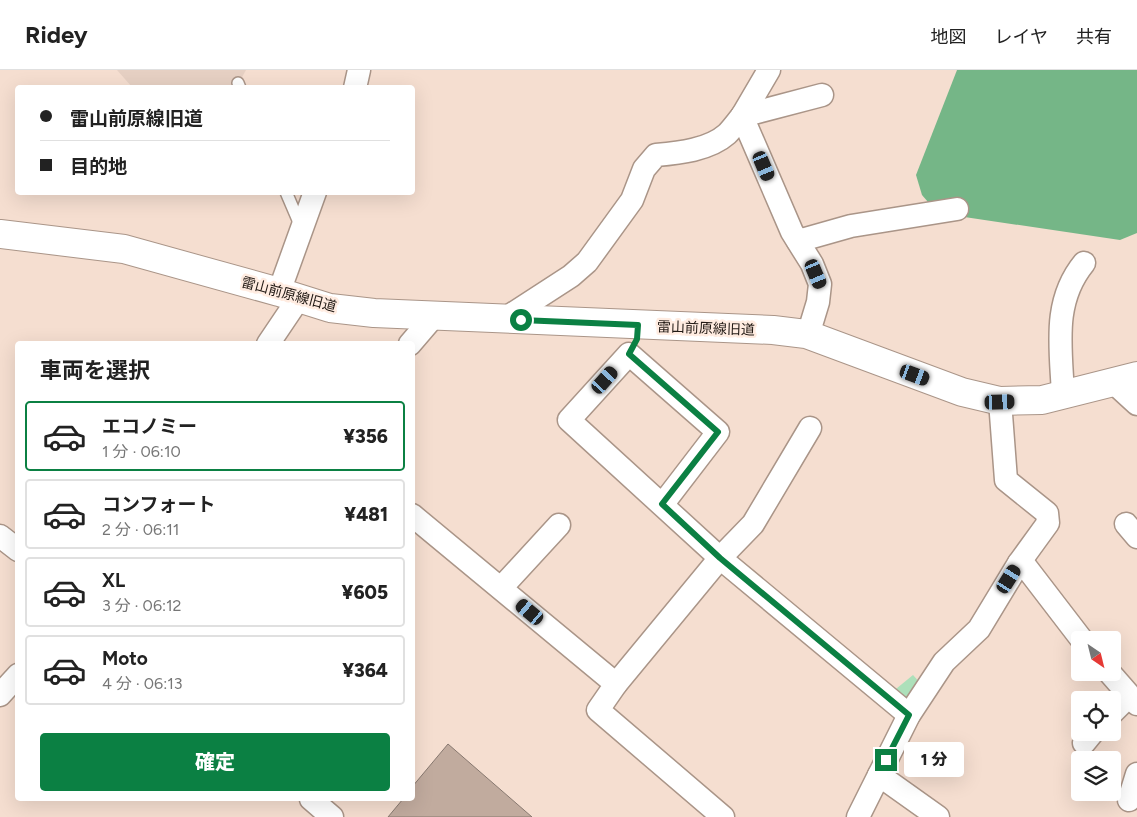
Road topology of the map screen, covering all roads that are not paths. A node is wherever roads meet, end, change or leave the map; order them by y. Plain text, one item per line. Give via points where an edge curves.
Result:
1 (359, 70) edge
2 (769, 70) edge
3 (356, 85) edge
4 (822, 95) dead end
5 (742, 116) junction
6 (287, 195) edge
7 (314, 195) edge
8 (957, 209) dead end
9 (301, 227) junction
10 (0, 234) edge
11 (798, 241) junction
12 (1084, 263) dead end
13 (289, 295) junction
14 (434, 316) junction
15 (503, 320) junction
16 (638, 325) junction
17 (808, 335) junction
18 (269, 341) edge
19 (413, 341) edge
20 (629, 354) junction
21 (1125, 379) edge
22 (1063, 394) junction
23 (1000, 402) junction
24 (1137, 404) edge
25 (810, 428) dead end
26 (662, 504) junction
27 (415, 517) edge
28 (559, 525) dead end
29 (0, 536) edge
30 (15, 548) edge
31 (720, 558) junction
32 (1019, 563) junction
33 (501, 588) junction
34 (1075, 631) edge
35 (15, 678) edge
36 (1117, 681) edge
37 (616, 684) junction
38 (0, 695) edge
39 (1133, 700) edge
40 (1121, 707) edge
41 (909, 715) junction
42 (1137, 774) edge
43 (879, 775) junction
44 (1129, 800) dead end
45 (313, 801) edge
46 (332, 817) edge
47 (723, 817) edge
48 (858, 817) edge
49 (938, 817) edge

1 - 3 street
2 - 5 street
4 - 5 street
5 - 11 street
5 - 15 street via 726,135 701,148 656,155 644,169 632,200 587,262
6 - 9 lane
7 - 9 street
8 - 11 street via 851,226
9 - 13 street
10 - 13 street, 雷山前原線旧道 via 124,249
11 - 17 street via 820,284
12 - 22 street via 1073,276 1060,320
13 - 14 street, 雷山前原線旧道 via 330,308
13 - 18 street
14 - 15 street, 雷山前原線旧道
14 - 19 street
15 - 16 street, 雷山前原線旧道
16 - 17 street, 雷山前原線旧道 via 773,330
16 - 20 street via 637,339
17 - 23 street, 雷山前原線旧道 via 962,392
20 - 26 street via 718,432
20 - 26 street via 569,420
21 - 22 street, 雷山前原線旧道
21 - 24 street
22 - 23 street, 雷山前原線旧道 via 1042,400
23 - 32 street via 1006,480 1047,513 1048,523
25 - 31 street via 753,524
26 - 31 street
27 - 33 street
28 - 33 street
29 - 30 street
31 - 37 street
31 - 41 street
32 - 34 street via 1026,567
32 - 41 street via 978,629 944,662
33 - 37 street
35 - 38 street
36 - 39 street
37 - 47 street via 598,710
39 - 40 street
41 - 43 street
42 - 44 street
43 - 48 street
43 - 49 street
45 - 46 street

